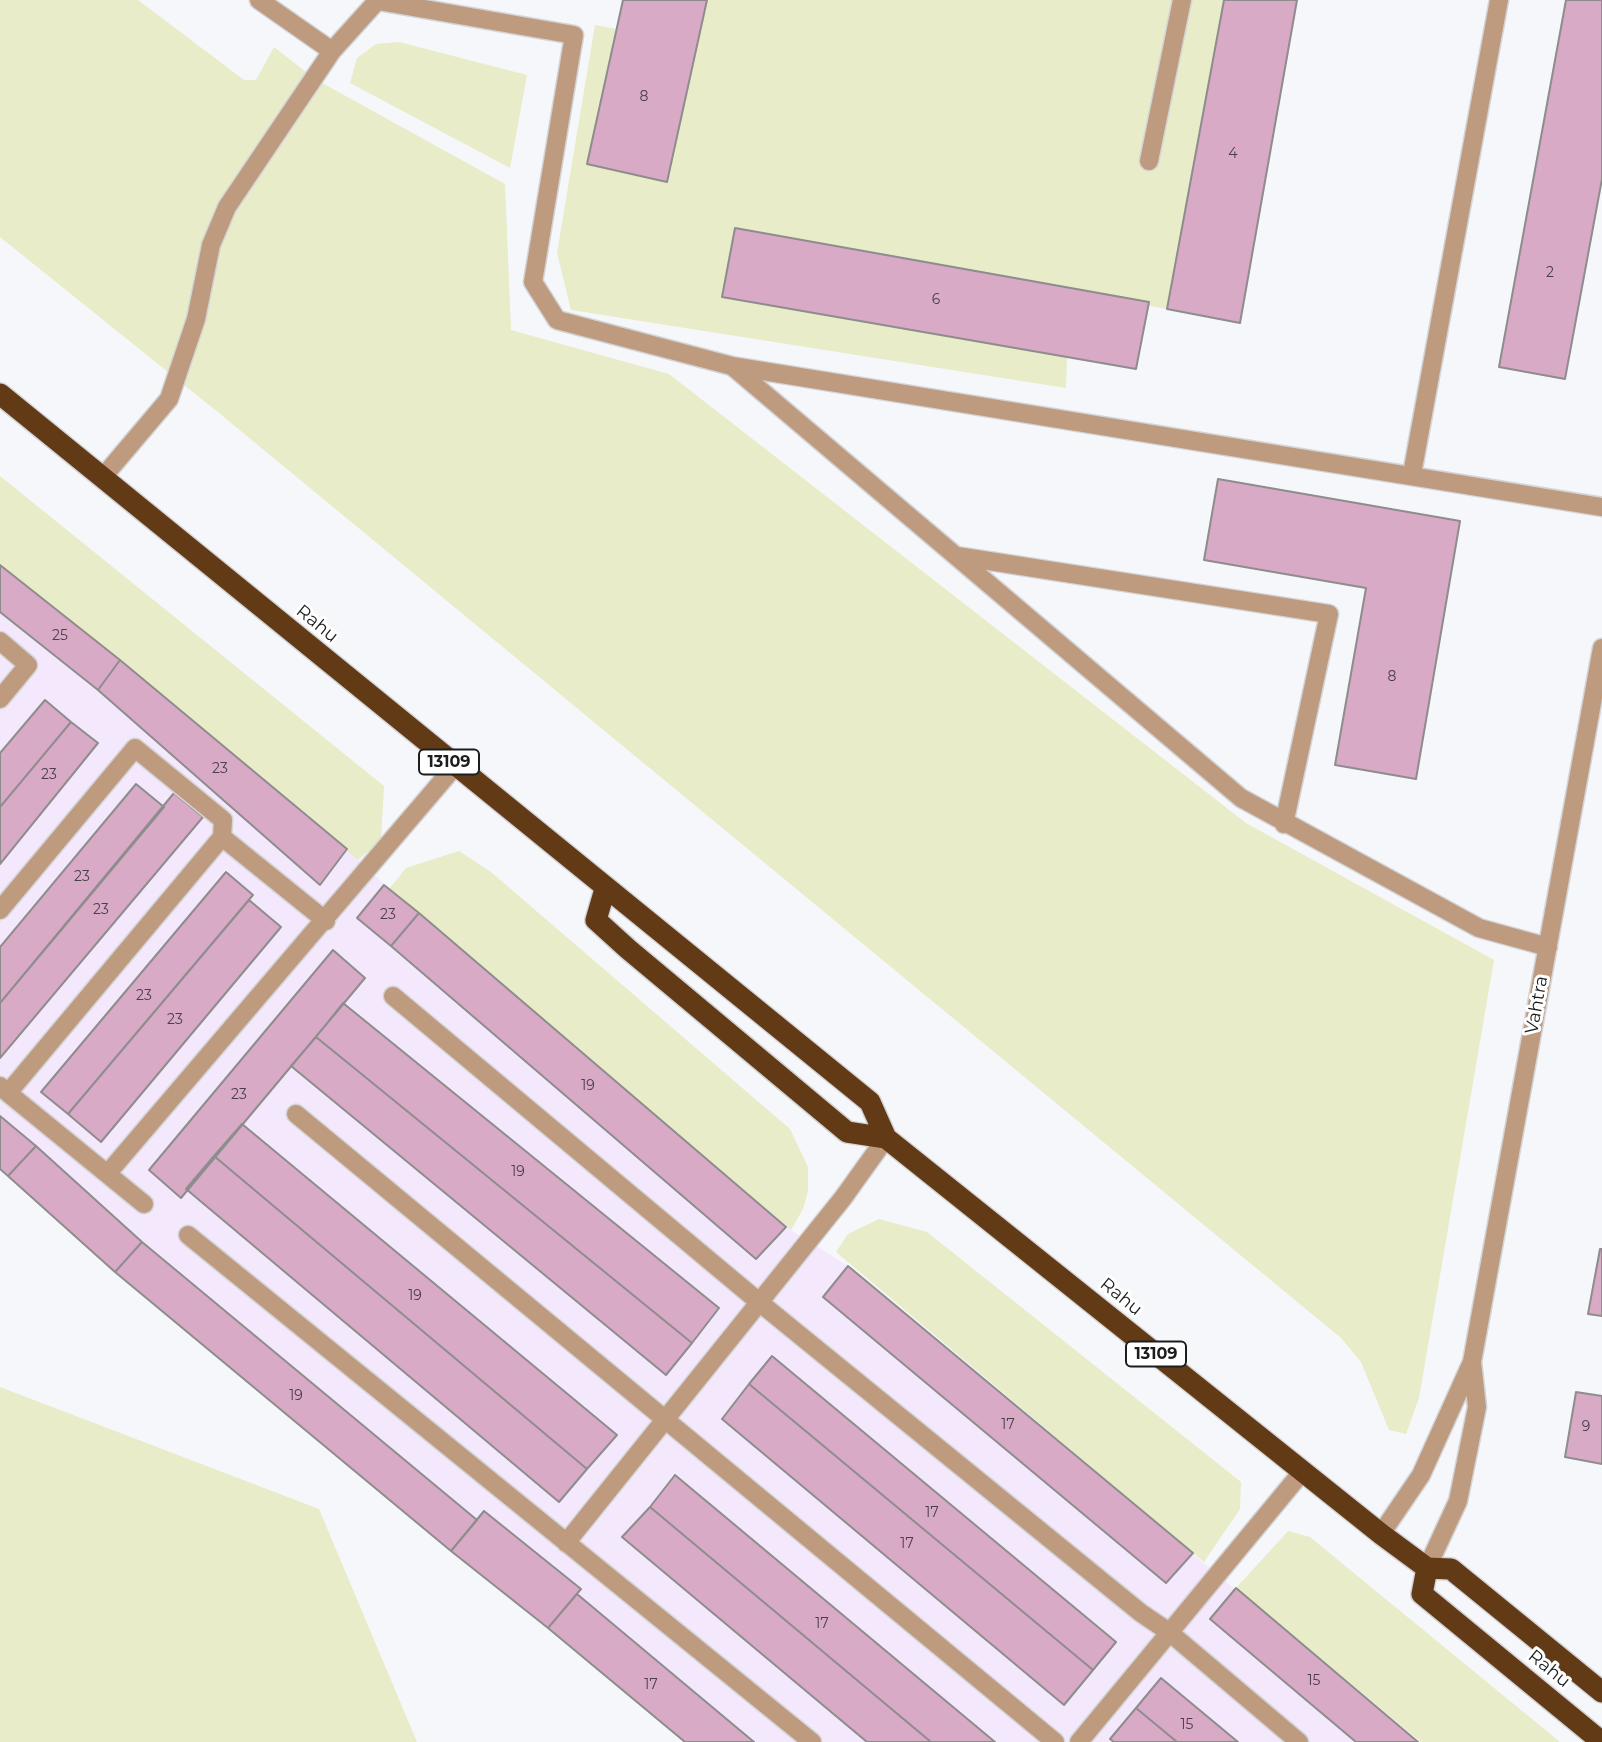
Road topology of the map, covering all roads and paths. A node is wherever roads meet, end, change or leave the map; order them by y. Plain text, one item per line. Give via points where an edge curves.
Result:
1 (259, 0) edge
2 (1182, 0) edge
3 (1499, 0) edge
4 (378, 1) edge
5 (332, 51) junction
6 (1149, 162) dead end
7 (732, 366) junction
8 (0, 394) edge
9 (1412, 474) junction
10 (103, 477) junction
11 (1602, 507) edge
12 (956, 556) junction
13 (0, 641) edge
14 (1602, 648) edge
15 (0, 699) edge
16 (455, 766) junction
17 (1284, 824) junction
18 (222, 837) junction
19 (605, 889) junction
20 (0, 910) edge
21 (326, 921) junction
22 (1548, 947) junction
23 (393, 996) dead end
24 (4, 1090) edge
25 (296, 1114) dead end
26 (886, 1138) junction
27 (108, 1173) junction
28 (144, 1204) dead end
29 (188, 1235) dead end
30 (759, 1302) junction
31 (1472, 1362) junction
32 (664, 1421) junction
33 (1302, 1472) junction
34 (1381, 1534) junction
35 (566, 1543) junction
36 (1427, 1568) junction
37 (1169, 1632) junction
38 (1602, 1692) edge
39 (812, 1742) edge
40 (1055, 1742) edge
41 (1079, 1742) edge
42 (1299, 1742) edge
43 (1602, 1742) edge

1 - 5 street
2 - 6 street
3 - 9 street
4 - 5 street
4 - 7 street via 574,35 533,282 557,320
5 - 10 street via 227,207 211,245 197,319 169,399
7 - 9 street
7 - 12 street
8 - 10 highway, Rahu / 13109
9 - 11 street
10 - 16 highway, Rahu / 13109
12 - 17 street via 1241,798
12 - 17 street via 1329,614
13 - 15 street via 28,665
14 - 22 street, Vahtra
16 - 19 highway, Rahu / 13109
16 - 21 street
17 - 22 street via 1479,928
18 - 20 street via 223,820 135,748
18 - 21 street
18 - 24 street
19 - 26 highway, Rahu / 13109 via 870,1102
19 - 26 highway via 596,920 628,949 847,1132
21 - 27 street
22 - 31 street, Vahtra
23 - 30 street
24 - 27 street
25 - 32 street
26 - 30 street
26 - 33 highway, Rahu / 13109
27 - 28 street
29 - 35 street
30 - 32 street
30 - 37 street
31 - 34 street, Vahtra via 1421,1475
31 - 36 street, Vahtra via 1478,1407 1458,1501
32 - 35 street
32 - 40 street
33 - 34 highway, Rahu / 13109
33 - 37 street
34 - 36 highway, Rahu / 13109
35 - 39 street
36 - 38 highway, Rahu / 13109 via 1451,1569
36 - 43 highway, Rahu via 1422,1594
37 - 41 street
37 - 42 street

